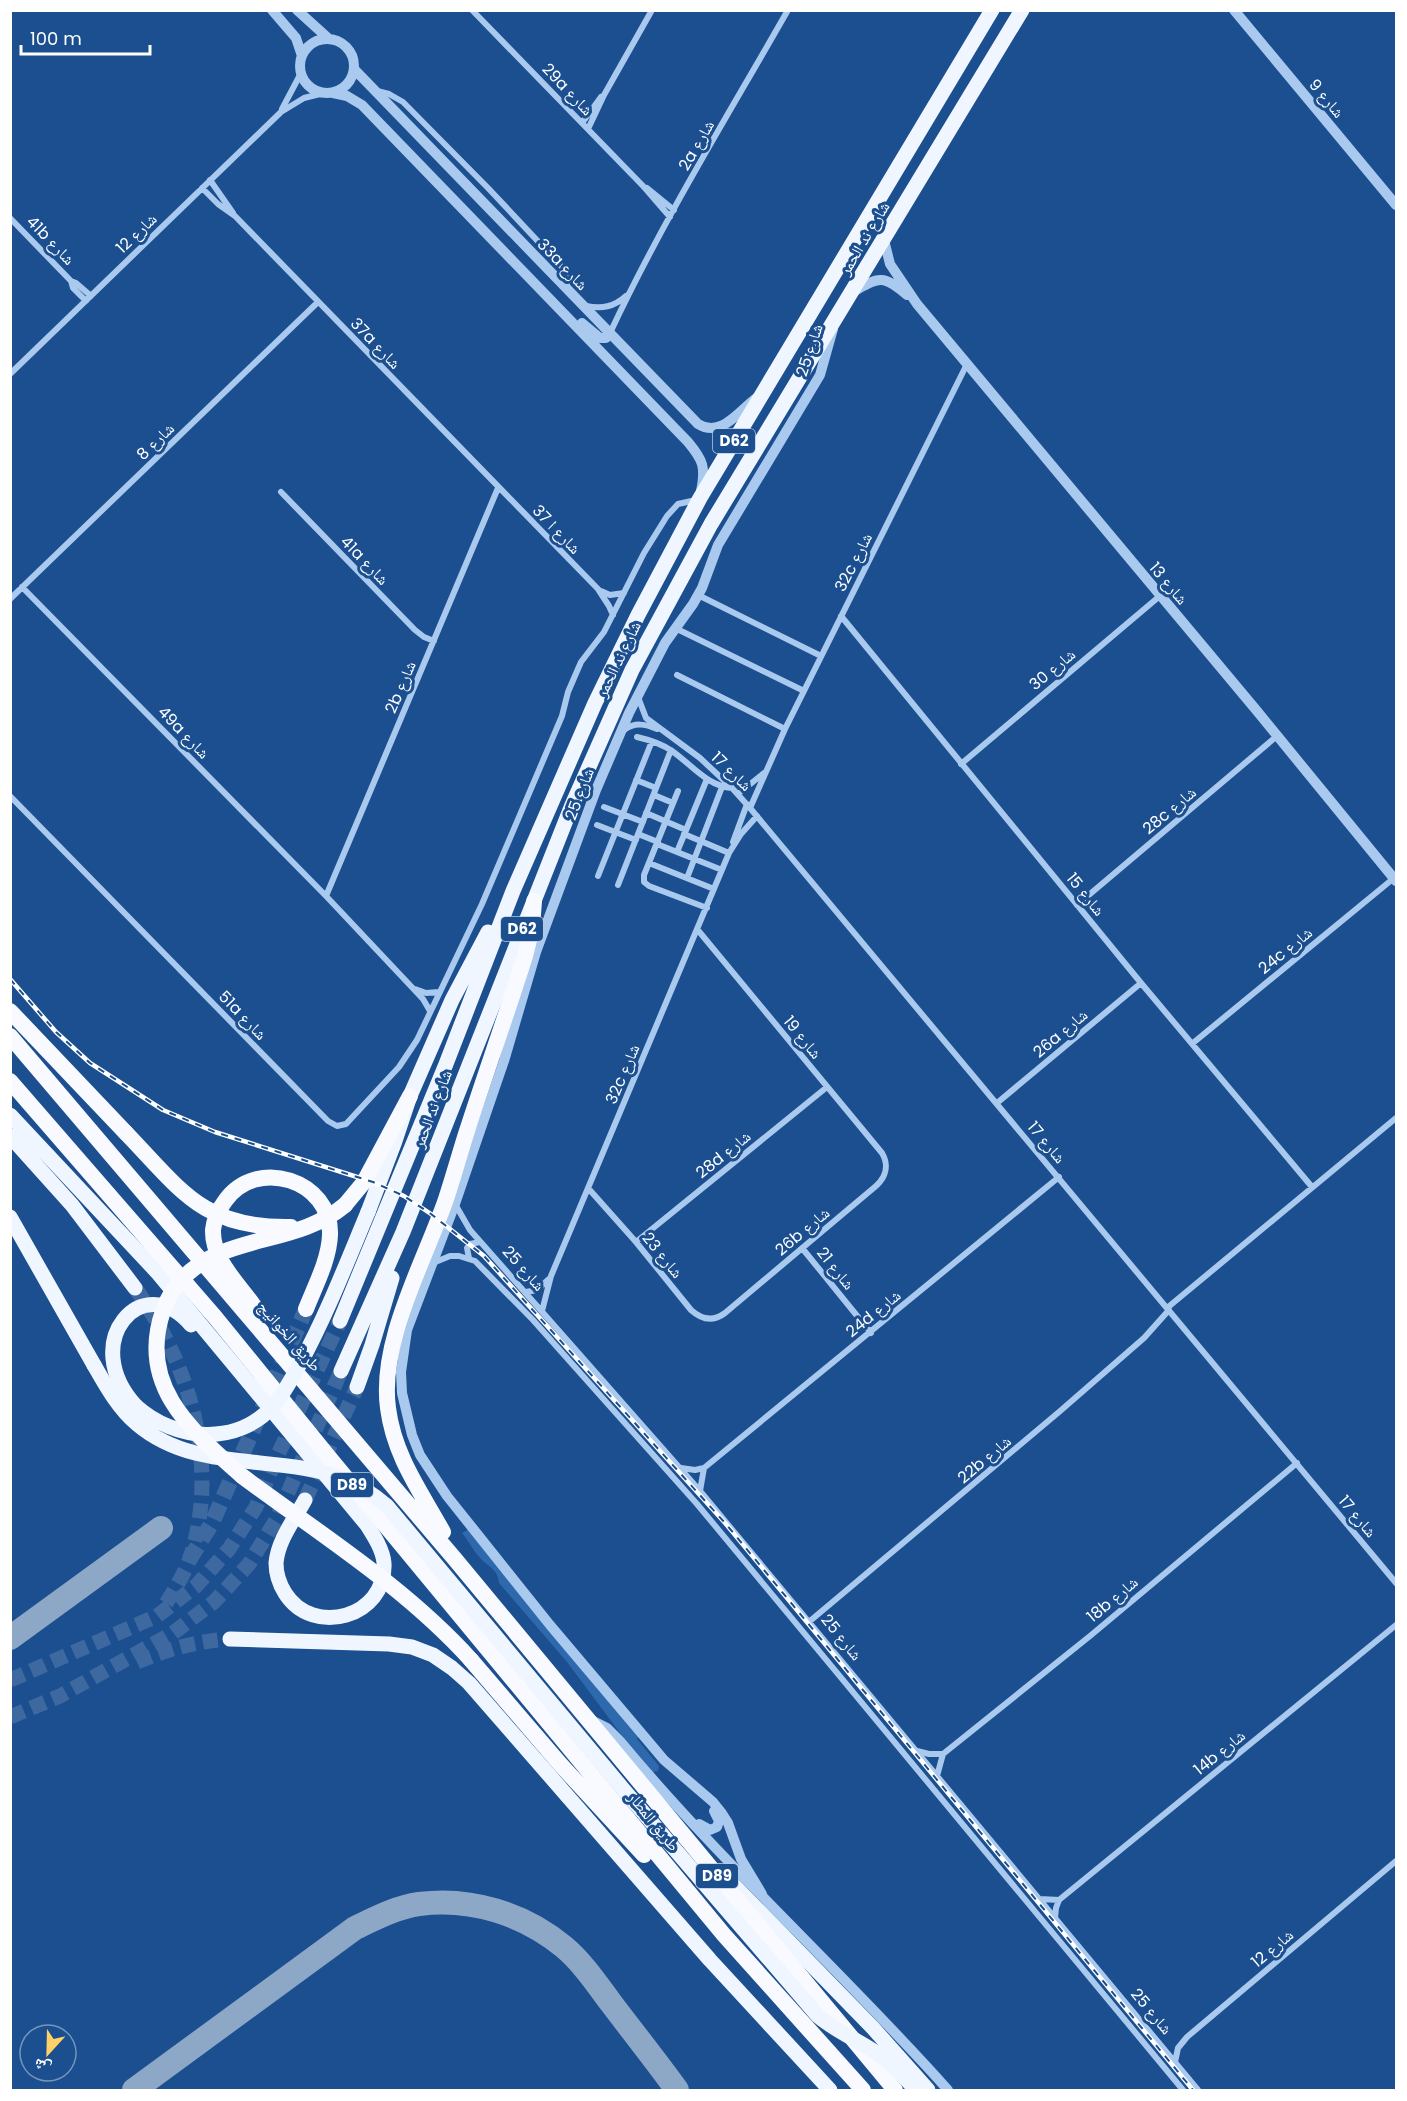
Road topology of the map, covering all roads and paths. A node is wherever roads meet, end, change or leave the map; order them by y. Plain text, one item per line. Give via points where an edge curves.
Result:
1 (272, 10) edge
2 (297, 10) edge
3 (472, 10) edge
4 (652, 10) edge
5 (788, 10) edge
6 (992, 10) edge
7 (1022, 10) edge
8 (1235, 11) edge
9 (329, 39) junction
10 (302, 56) junction
11 (354, 69) junction
12 (301, 73) junction
13 (328, 93) junction
14 (604, 95) junction
15 (280, 112) junction
16 (582, 123) junction
17 (588, 129) junction
18 (210, 180) junction
19 (644, 187) junction
20 (201, 188) junction
21 (1396, 205) edge
22 (674, 210) junction
23 (235, 216) junction
24 (670, 217) junction
25 (10, 218) edge
26 (884, 240) junction
27 (526, 274) junction
28 (853, 292) junction
29 (629, 293) junction
30 (88, 299) junction
31 (318, 302) junction
32 (917, 304) junction
33 (582, 305) junction
34 (835, 320) junction
35 (610, 334) junction
36 (967, 364) junction
37 (10, 374) edge
38 (761, 395) junction
39 (498, 488) junction
40 (281, 492) dead end
41 (699, 499) junction
42 (22, 587) junction
43 (598, 589) junction
44 (624, 593) junction
45 (698, 595) junction
46 (1161, 595) junction
47 (10, 599) edge
48 (613, 616) junction
49 (841, 616) junction
50 (674, 628) junction
51 (434, 641) junction
52 (821, 656) junction
53 (677, 675) dead end
54 (804, 691) junction
55 (638, 696) junction
56 (785, 729) junction
57 (621, 732) junction
58 (664, 732) junction
59 (1277, 736) junction
60 (637, 737) dead end
61 (652, 741) junction
62 (671, 750) junction
63 (961, 764) junction
64 (764, 773) junction
65 (707, 779) junction
66 (636, 780) junction
67 (722, 787) junction
68 (732, 788) junction
69 (655, 791) junction
70 (678, 791) dead end
71 (738, 795) junction
72 (10, 796) edge
73 (673, 803) junction
74 (748, 806) junction
75 (604, 807) dead end
76 (646, 813) junction
77 (623, 814) junction
78 (757, 816) junction
79 (643, 822) junction
80 (666, 822) junction
81 (597, 825) dead end
82 (615, 832) junction
83 (685, 832) junction
84 (637, 837) junction
85 (701, 841) junction
86 (657, 843) junction
87 (730, 851) junction
88 (677, 852) junction
89 (694, 859) junction
90 (649, 863) junction
91 (722, 870) junction
92 (598, 876) dead end
93 (687, 878) junction
94 (1395, 880) edge
95 (618, 885) dead end
96 (714, 889) junction
97 (513, 891) junction
98 (326, 896) junction
99 (534, 901) junction
100 (1077, 904) junction
101 (707, 908) junction
102 (697, 929) junction
103 (1141, 983) junction
104 (412, 987) junction
105 (439, 992) junction
106 (10, 1011) edge
107 (430, 1011) junction
108 (10, 1036) edge
109 (1192, 1043) junction
110 (10, 1081) edge
111 (827, 1087) junction
112 (410, 1096) junction
113 (996, 1103) junction
114 (10, 1114) edge
115 (1396, 1118) edge
116 (10, 1136) edge
117 (886, 1163) joint
118 (1059, 1177) junction
119 (1312, 1187) junction
120 (588, 1188) junction
121 (455, 1204) junction
122 (10, 1217) edge
123 (307, 1227) junction
124 (404, 1232) junction
125 (480, 1242) junction
126 (636, 1242) junction
127 (802, 1248) junction
128 (469, 1258) junction
129 (432, 1263) junction
130 (551, 1276) junction
131 (135, 1288) tunnel mouth
132 (526, 1292) junction
133 (306, 1309) tunnel mouth
134 (1168, 1309) junction
135 (542, 1311) junction
136 (725, 1313) joint
137 (340, 1321) tunnel mouth
138 (871, 1333) junction
139 (269, 1339) junction
140 (218, 1347) junction
141 (341, 1371) tunnel mouth
142 (357, 1387) tunnel mouth
143 (1297, 1463) junction
144 (680, 1468) junction
145 (704, 1468) junction
146 (700, 1491) junction
147 (305, 1500) tunnel mouth
148 (454, 1558) junction
149 (1396, 1583) edge
150 (810, 1621) junction
151 (1396, 1625) edge
152 (230, 1639) tunnel mouth
153 (540, 1661) joint
154 (587, 1718) junction
155 (916, 1751) junction
156 (943, 1754) junction
157 (937, 1776) junction
158 (698, 1789) junction
159 (692, 1821) junction
160 (699, 1855) junction
161 (1396, 1861) edge
162 (676, 1878) junction
163 (762, 1894) junction
164 (1040, 1899) junction
165 (1059, 1900) junction
166 (1055, 1917) junction
167 (1175, 2062) junction
168 (838, 2063) junction
169 (830, 2091) edge
170 (855, 2091) edge
171 (863, 2091) edge
172 (895, 2091) edge
173 (916, 2091) edge
174 (928, 2091) edge
175 (948, 2091) edge
176 (1184, 2091) edge
177 (1198, 2091) edge

1 - 10 street via 296,38
2 - 9 street
3 - 16 street, 29a شارع
4 - 14 street
5 - 22 street, 2a شارع
6 - 38 main road, شارع ند الحمر / D62
7 - 26 main road, شارع ند الحمر / D62
8 - 21 street, شارع 9
9 - 10 street via 313,43
9 - 11 street via 346,47
10 - 12 street
11 - 13 street via 347,84
11 - 33 street, 33a شارع
12 - 13 street via 311,88
12 - 15 street, شارع 12
13 - 15 street, شارع 12 via 304,99
13 - 27 street, 33a شارع via 347,96 362,105
14 - 16 street
14 - 17 street
15 - 18 street, شارع 12
16 - 17 street, 29a شارع
17 - 19 street, 29a شارع
18 - 20 street, شارع 12
18 - 23 street, 37a شارع
19 - 22 street, 29a شارع
19 - 24 street, 29a شارع
20 - 23 street, 37a شارع
20 - 30 street, شارع 12
22 - 24 street, 2a شارع
23 - 31 street, 37a شارع
24 - 29 street, 2a شارع
25 - 30 street, 41b شارع
26 - 28 main road, شارع ند الحمر / D62
26 - 32 street, شارع 13 via 890,264
27 - 35 street via 542,283 597,337
27 - 41 street, 33a شارع via 698,454 704,471
28 - 32 street, شارع 13 via 882,279
28 - 34 main road, شارع ند الحمر / D62
29 - 33 street via 606,307
29 - 35 street, 2a شارع
30 - 37 street, شارع 12
31 - 39 street, 37a شارع
31 - 42 street, شارع 8
32 - 36 street, شارع 13
33 - 35 street, 33a شارع
34 - 45 street, شارع 25 via 820,375 718,545
34 - 99 main road, شارع ند الحمر / D62 via 711,524 652,630 602,735
35 - 38 street, 33a شارع via 702,427 725,425
36 - 46 street, شارع 13
36 - 49 street, 32c شارع
38 - 41 main road, شارع ند الحمر / D62
39 - 43 street, شارع ا 37
39 - 51 street, 2b شارع
40 - 51 street, 41a شارع via 415,630
41 - 44 street, 51a شارع via 683,502 670,511
41 - 97 main road, شارع ند الحمر / D62 via 595,703
42 - 47 street, شارع 8
42 - 98 street, 49a شارع
43 - 44 street via 610,595
43 - 48 street, شارع ا 37
44 - 48 street, 51a شارع
45 - 50 street, شارع 25
45 - 52 street
46 - 59 street, شارع 13
46 - 63 street, شارع 30
48 - 105 street, 51a شارع via 573,678 562,716 516,826
49 - 52 street, 32c شارع
49 - 63 street, شارع 15
50 - 54 street
50 - 55 street, شارع 25
51 - 98 street, 2b شارع
52 - 54 street, 32c شارع
53 - 56 street
54 - 56 street, 32c شارع
55 - 57 street, شارع 25
55 - 58 street, شارع 17 via 646,718
56 - 64 street, 32c شارع
57 - 58 street, شارع 17 via 640,724
57 - 121 street, شارع 25 via 536,951 504,1061
58 - 68 street, شارع 17
59 - 94 street, شارع 13
59 - 100 street, 28c شارع
60 - 61 street
61 - 62 street
61 - 66 street
62 - 65 street
62 - 69 street
63 - 100 street, شارع 15
64 - 71 street, 32c شارع
64 - 74 street, 32c شارع
65 - 67 street
65 - 83 street
66 - 69 street
66 - 77 street
67 - 68 street
67 - 85 street
68 - 71 street, شارع 17
69 - 73 street
69 - 76 street
70 - 73 street
71 - 74 street, شارع 17
72 - 107 street, 51a شارع via 337,1126 349,1122 406,1059
73 - 80 street
74 - 78 street, شارع 17
74 - 87 street, 32c شارع
75 - 77 street
76 - 79 street
76 - 80 street
77 - 79 street
77 - 82 street
78 - 87 street, 32c شارع
78 - 113 street, شارع 17
79 - 84 street
80 - 83 street
80 - 86 street
81 - 82 street
82 - 84 street
82 - 92 street
83 - 85 street
83 - 88 street
84 - 86 street
84 - 95 street
85 - 87 street
85 - 89 street
86 - 88 street
86 - 90 street
87 - 91 street, 32c شارع
88 - 89 street
89 - 91 street
89 - 93 street
90 - 93 street
90 - 101 street via 643,878 646,884
91 - 96 street, 32c شارع
93 - 96 street
94 - 109 street, 24c شارع
96 - 101 street, 32c شارع
97 - 112 main road via 452,1000
97 - 137 main road, شارع ند الحمر / D62
98 - 104 street, 49a شارع
99 - 124 main road, شارع ند الحمر / D62
99 - 148 highway via 525,956 446,1199 394,1337 387,1371 388,1407 395,1441
100 - 103 street, شارع 15
101 - 102 street, 32c شارع
102 - 111 street, شارع 19
102 - 120 street, 32c شارع
103 - 109 street, شارع 15
103 - 113 street, 26a شارع
104 - 105 street via 426,993
104 - 107 street, 49a شارع
105 - 107 street, 51a شارع
106 - 123 highway, bridge via 191,1200 234,1222
108 - 139 highway, طريق الخوانيج / D89
109 - 119 street, شارع 15
110 - 162 highway, طريق المطار / D89 via 215,1317
111 - 117 street, شارع 19
111 - 126 street, 28d شارع
112 - 123 highway, bridge via 364,1182 345,1205
112 - 140 main road, bridge via 368,1212 309,1346 281,1396 267,1412 221,1434 171,1429 136,1406 117,1379 112,1363 113,1341 120,1324 134,1311 153,1304 171,1308 206,1342
113 - 118 street, شارع 17
114 - 140 main road via 158,1272
115 - 119 street, 22b شارع
116 - 131 main road via 72,1205
117 - 127 street, 26b شارع via 881,1182
118 - 134 street, شارع 17
118 - 138 street, 24d شارع
119 - 134 street, 22b شارع
120 - 126 street, شارع 23
120 - 130 street, 32c شارع
121 - 125 street, شارع 25
121 - 129 street
122 - 173 main road, bridge via 94,1365 131,1418 170,1445 202,1456 333,1476 362,1488 387,1506 818,2016 887,2060
123 - 162 highway, bridge via 217,1255 183,1277 159,1322 156,1353 162,1384 172,1402 184,1420 251,1483 409,1600 441,1629 647,1859
124 - 141 main road, شارع ند الحمر / D62
124 - 142 main road
125 - 128 street via 475,1241 467,1248
125 - 132 street, شارع 25
126 - 136 street, شارع 23 via 697,1316 713,1319
127 - 136 street, 26b شارع
127 - 138 street, شارع 21
128 - 129 street via 450,1256
128 - 176 street, شارع 25 via 482,1266 533,1320 686,1492
129 - 158 street via 403,1351 402,1394 408,1425 420,1455 469,1526 664,1760
130 - 132 street via 537,1290
130 - 135 street, 32c شارع
132 - 135 street, شارع 25
133 - 139 highway via 328,1248 326,1213 314,1196 291,1180 249,1180 224,1201 213,1231 225,1267 253,1305
134 - 143 street, شارع 17
134 - 150 street, 22b شارع via 1144,1338
135 - 144 street, شارع 25
138 - 145 street, 24d شارع
139 - 148 highway, طريق الخوانيج / D89
140 - 147 main road via 367,1525 377,1543 384,1561 380,1584 368,1604 351,1614 325,1618 307,1613 281,1587 276,1564 278,1552
143 - 149 street, شارع 17
143 - 156 street, 18b شارع
144 - 145 street
144 - 146 street, شارع 25
145 - 146 street
146 - 150 street, شارع 25
148 - 153 highway, طريق الخوانيج / D89
150 - 155 street, شارع 25
151 - 165 street, 14b شارع
152 - 169 main road via 389,1644 433,1655 452,1668
153 - 154 highway, طريق المطار / D89
154 - 159 street via 614,1734
154 - 160 highway, طريق المطار / D89
155 - 156 street
155 - 157 street, شارع 25
156 - 157 street
157 - 164 street, شارع 25
158 - 159 street via 720,1821 710,1830
158 - 163 street via 728,1823 741,1859
159 - 163 street
160 - 172 highway, طريق المطار / D89
160 - 174 main road via 738,1887
161 - 167 street, شارع 12 via 1188,2037 1178,2048
162 - 168 highway, طريق المطار / D89
163 - 175 street
164 - 165 street
164 - 166 street, شارع 25
165 - 166 street
166 - 167 street, شارع 25
167 - 177 street, شارع 25
168 - 170 highway
168 - 171 highway, طريق المطار / D89

